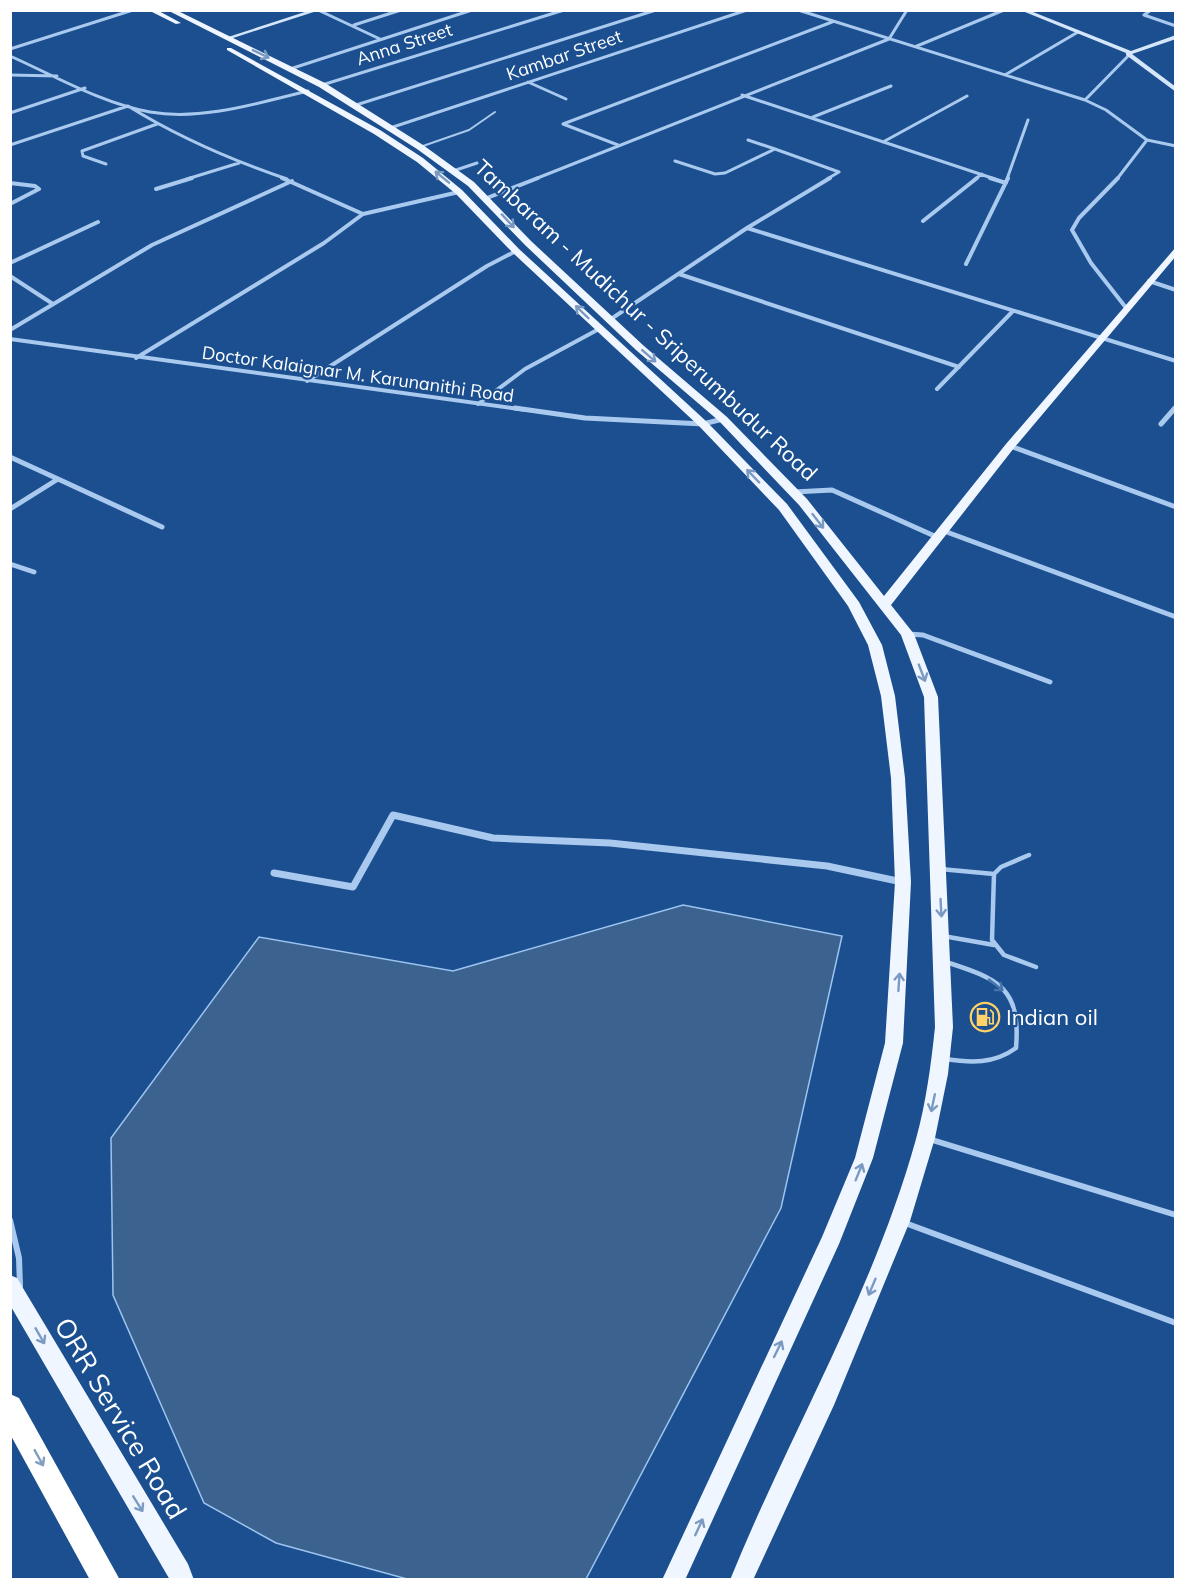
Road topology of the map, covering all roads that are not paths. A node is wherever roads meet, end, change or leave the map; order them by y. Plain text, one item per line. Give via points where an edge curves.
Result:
1 (133, 10) edge
2 (151, 10) edge
3 (170, 10) edge
4 (318, 10) edge
5 (401, 10) edge
6 (472, 10) edge
7 (564, 10) edge
8 (656, 10) edge
9 (747, 10) edge
10 (798, 10) edge
11 (908, 10) edge
12 (1004, 10) edge
13 (1022, 10) edge
14 (1150, 10) edge
15 (833, 22) junction
16 (354, 25) junction
17 (1176, 26) edge
18 (1078, 32) junction
19 (1176, 37) edge
20 (228, 38) junction
21 (380, 39) junction
22 (889, 39) junction
23 (916, 46) junction
24 (10, 49) edge
25 (1129, 54) junction
26 (10, 56) edge
27 (290, 69) junction
28 (10, 75) edge
29 (1005, 75) junction
30 (60, 76) junction
31 (528, 81) junction
32 (322, 85) junction
33 (891, 86) dead end
34 (85, 88) junction
35 (1176, 90) edge
36 (308, 91) junction
37 (742, 95) junction
38 (967, 96) dead end
39 (566, 99) dead end
40 (1085, 100) junction
41 (128, 105) junction
42 (356, 105) junction
43 (495, 112) dead end
44 (10, 113) edge
45 (812, 117) junction
46 (1028, 120) dead end
47 (157, 124) junction
48 (390, 128) junction
49 (748, 140) dead end
50 (1147, 140) junction
51 (883, 142) junction
52 (10, 145) edge
53 (618, 145) junction
54 (1176, 146) edge
55 (420, 147) junction
56 (775, 149) junction
57 (675, 161) dead end
58 (239, 163) junction
59 (477, 163) dead end
60 (106, 164) dead end
61 (453, 171) junction
62 (982, 174) junction
63 (292, 181) junction
64 (10, 183) edge
65 (1006, 183) junction
66 (156, 189) dead end
67 (459, 192) junction
68 (487, 198) junction
69 (10, 204) edge
70 (363, 214) junction
71 (923, 221) dead end
72 (98, 222) dead end
73 (747, 228) junction
74 (1176, 250) edge
75 (516, 251) junction
76 (10, 263) edge
77 (966, 264) dead end
78 (679, 274) junction
79 (10, 276) edge
80 (1149, 281) junction
81 (1176, 290) edge
82 (53, 304) junction
83 (1127, 309) junction
84 (1013, 310) junction
85 (611, 319) junction
86 (599, 329) junction
87 (10, 330) edge
88 (10, 339) edge
89 (1101, 339) junction
90 (136, 358) junction
91 (1176, 361) edge
92 (959, 367) junction
93 (307, 381) junction
94 (937, 389) dead end
95 (477, 405) junction
96 (1176, 407) edge
97 (723, 419) junction
98 (703, 424) junction
99 (1161, 424) dead end
100 (1010, 446) junction
101 (10, 458) edge
102 (58, 479) junction
103 (794, 492) junction
104 (1176, 507) edge
105 (10, 509) edge
106 (162, 527) dead end
107 (941, 535) junction
108 (10, 564) edge
109 (34, 572) dead end
110 (854, 605) junction
111 (884, 605) junction
112 (1176, 617) edge
113 (907, 634) junction
114 (1050, 682) dead end
115 (1029, 855) dead end
116 (939, 868) junction
117 (274, 873) dead end
118 (994, 874) junction
119 (903, 882) junction
120 (942, 936) junction
121 (994, 945) junction
122 (943, 962) junction
123 (1036, 967) dead end
124 (940, 1058) junction
125 (926, 1138) junction
126 (1176, 1215) edge
127 (10, 1220) edge
128 (900, 1221) junction
129 (15, 1293) edge
130 (1176, 1323) edge
131 (10, 1407) edge
132 (106, 1580) edge
133 (182, 1580) edge
134 (673, 1580) edge
135 (741, 1580) edge

1 - 24 street
2 - 36 main road, Tambaram - Mudichur - Sriperumbudur Road
3 - 20 main road, Tambaram - Mudichur - Sriperumbudur Road
4 - 16 street
4 - 20 street
5 - 16 street
6 - 21 street
7 - 32 street, Anna Street
8 - 42 street
9 - 31 street, Kambar Street
10 - 15 street
11 - 22 street
12 - 23 street
13 - 18 street
14 - 17 street via 1144,15
15 - 22 street
15 - 53 street via 563,124
16 - 21 street
18 - 25 street
18 - 29 street
19 - 25 street
20 -> 27 main road, Tambaram - Mudichur - Sriperumbudur Road
21 - 27 street
22 - 23 street
22 - 37 street
23 - 29 street
25 - 35 street
25 - 40 street
26 - 30 street
27 - 32 main road, Tambaram - Mudichur - Sriperumbudur Road
28 - 30 street
29 - 40 street
30 - 34 street
31 - 39 street
31 - 48 street, Kambar Street
32 - 36 main road
32 - 42 main road, Tambaram - Mudichur - Sriperumbudur Road
33 - 45 street
34 - 41 street
34 - 44 street
36 - 41 street via 242,107 191,112 153,112
67 -> 36 main road, Tambaram - Mudichur - Sriperumbudur Road via 420,160
37 - 45 street
37 - 53 street
38 - 51 street
40 - 50 street
41 - 47 street
41 - 52 street
42 - 48 main road, Tambaram - Mudichur - Sriperumbudur Road
43 - 55 lane via 469,130
45 - 51 street
46 - 65 street
47 - 58 street
47 - 60 street via 82,152 83,156
48 - 55 main road, Tambaram - Mudichur - Sriperumbudur Road
49 - 56 street
50 - 54 street
50 - 83 street via 1072,230 1091,263
51 - 62 street
53 - 68 street
55 - 61 main road, Tambaram - Mudichur - Sriperumbudur Road
56 - 57 street via 715,174
56 - 73 street via 839,172
58 - 63 street
58 - 66 street
59 - 61 street
61 - 68 main road, Tambaram - Mudichur - Sriperumbudur Road
62 - 65 street
62 - 71 street
63 - 70 street
63 - 82 street via 152,244
64 - 69 street via 39,189
65 - 77 street
67 - 70 street
67 - 75 main road, Tambaram - Mudichur - Sriperumbudur Road
68 -> 85 main road, Tambaram - Mudichur - Sriperumbudur Road via 528,243
70 - 90 street via 324,243
72 - 76 street
73 - 78 street
73 - 84 street
74 - 80 main road
86 -> 75 main road, Tambaram - Mudichur - Sriperumbudur Road
75 - 93 street
78 - 85 street
78 - 92 street
79 - 82 street
80 - 81 street
80 - 83 main road
82 - 87 street
83 - 89 main road
84 - 89 street
84 - 92 street
85 -> 97 main road, Tambaram - Mudichur - Sriperumbudur Road
86 - 95 street via 525,369
86 - 98 main road, Tambaram - Mudichur - Sriperumbudur Road
88 - 90 street, Doctor Kalaignar M. Karunanithi Road
89 - 91 street
89 - 100 main road
90 - 93 street, Doctor Kalaignar M. Karunanithi Road
92 - 94 street
93 - 95 street, Doctor Kalaignar M. Karunanithi Road
95 - 98 street, Doctor Kalaignar M. Karunanithi Road via 585,418
96 - 99 street
97 - 98 street, Doctor Kalaignar M. Karunanithi Road
97 - 103 main road, Tambaram - Mudichur - Sriperumbudur Road
110 -> 98 main road, Tambaram - Mudichur - Sriperumbudur Road via 783,507
100 - 104 street
100 - 107 main road
101 - 102 street
102 - 105 street
102 - 106 street
103 - 107 street via 832,490
103 -> 111 main road, Tambaram - Mudichur - Sriperumbudur Road
107 - 111 main road
107 - 112 street
108 - 109 street
110 - 111 main road
110 - 119 main road, Tambaram - Mudichur - Sriperumbudur Road via 876,645 888,696 898,778
111 - 113 main road, Tambaram - Mudichur - Sriperumbudur Road
113 - 114 street via 923,635
113 -> 116 main road, Tambaram - Mudichur - Sriperumbudur Road via 931,697
115 - 118 lane
116 - 118 lane
116 -> 120 main road, Tambaram - Mudichur - Sriperumbudur Road
117 - 119 street via 353,887 393,815 493,838 610,843 827,866
118 - 121 lane
134 -> 119 main road, Tambaram - Mudichur - Sriperumbudur Road via 829,1244 864,1158 894,1043
120 - 121 lane
120 - 122 main road, Tambaram - Mudichur - Sriperumbudur Road
121 - 123 lane via 1011,959
122 - 124 main road, Tambaram - Mudichur - Sriperumbudur Road via 944,1027
122 -> 124 lane via 982,975 1006,993 1016,1010 1017,1029 1016,1048 1005,1058 975,1063
124 -> 125 main road, Tambaram - Mudichur - Sriperumbudur Road
125 - 126 lane
125 - 128 main road, Tambaram - Mudichur - Sriperumbudur Road
127 - 129 lane via 19,1258
128 - 130 lane
128 -> 135 main road, Tambaram - Mudichur - Sriperumbudur Road via 826,1397
129 -> 133 main road, ORR Service Road
131 -> 132 highway

